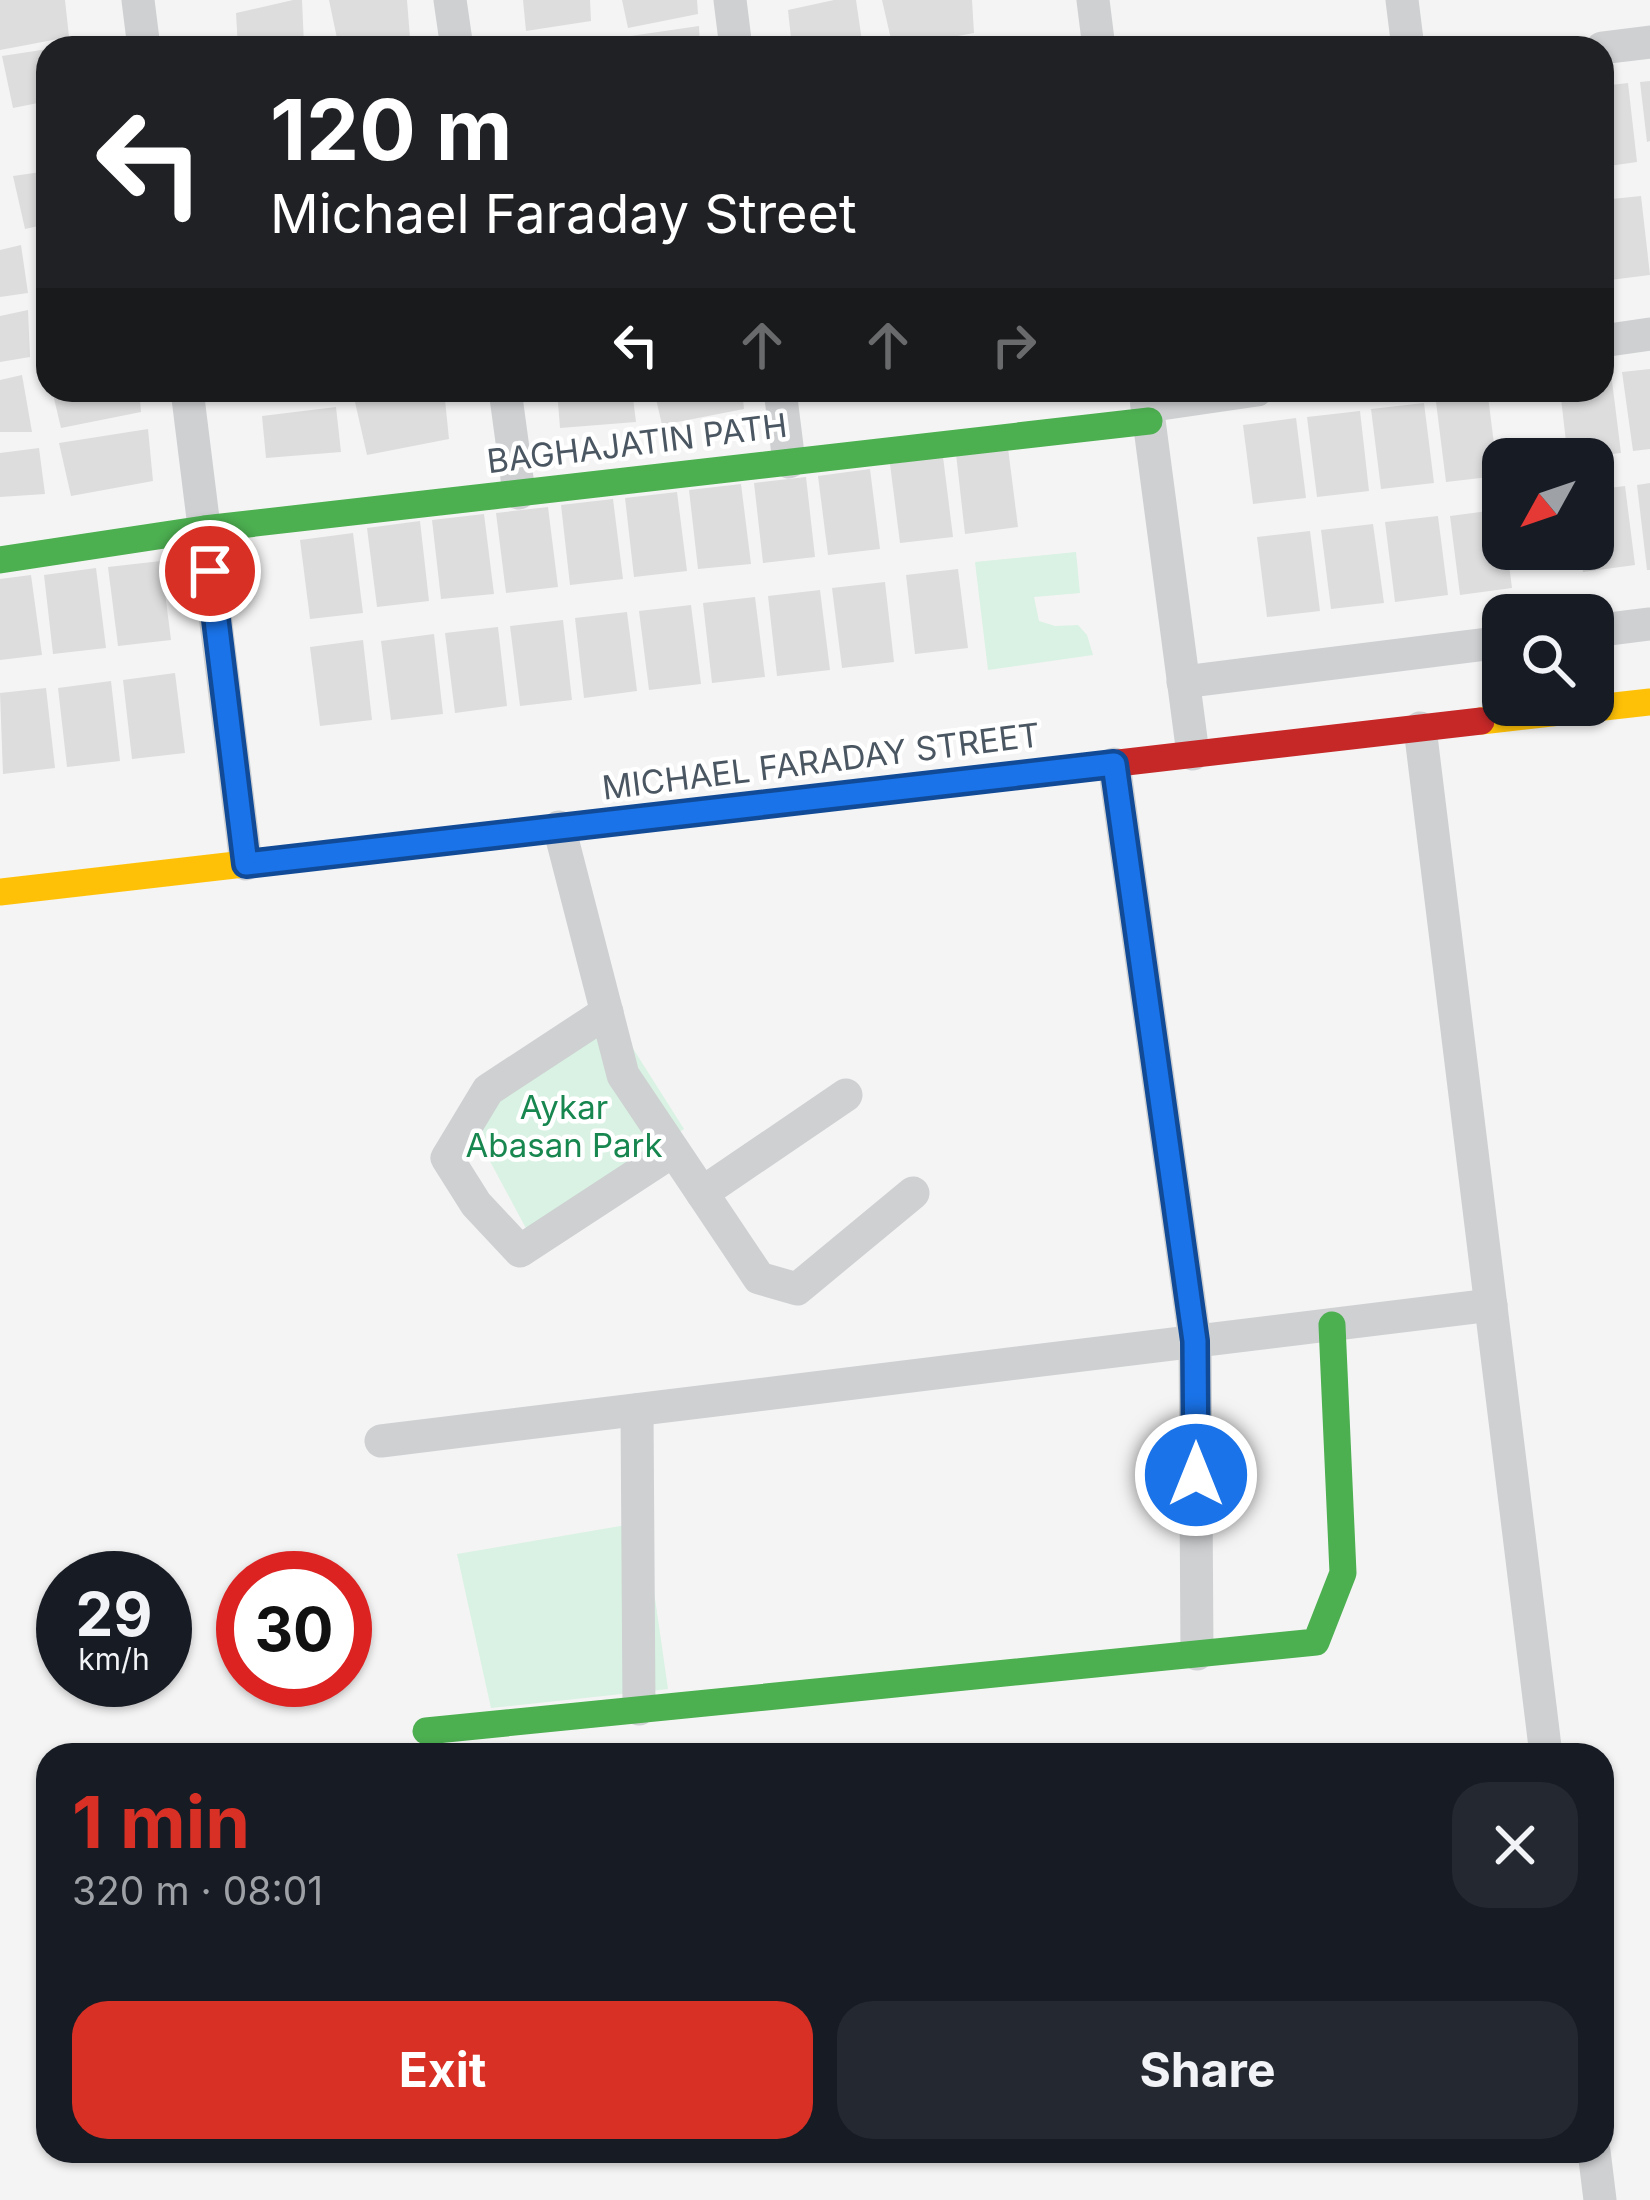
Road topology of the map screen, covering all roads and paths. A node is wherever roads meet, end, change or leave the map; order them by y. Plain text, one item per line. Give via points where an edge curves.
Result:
1 (138, 0) edge
2 (450, 0) edge
3 (730, 0) edge
4 (1093, 0) edge
5 (1402, 0) edge
6 (142, 36) edge
7 (455, 36) edge
8 (734, 36) edge
9 (1098, 36) edge
10 (1406, 36) edge
11 (1650, 42) edge
12 (1614, 46) edge
13 (1650, 334) edge
14 (1614, 339) edge
15 (188, 402) edge
16 (507, 402) edge
17 (782, 402) edge
18 (1147, 406) edge
19 (789, 462) junction
20 (519, 493) junction
21 (204, 529) junction
22 (0, 560) edge
23 (1650, 624) edge
24 (1614, 628) edge
25 (1482, 645) edge
26 (1184, 682) junction
27 (1650, 702) edge
28 (1420, 728) junction
29 (1193, 754) junction
30 (1114, 764) junction
31 (559, 827) junction
32 (246, 864) junction
33 (0, 892) edge
34 (607, 1012) junction
35 (846, 1096) dead end
36 (673, 1151) junction
37 (913, 1192) dead end
38 (702, 1193) junction
39 (1491, 1305) junction
40 (1332, 1325) junction
41 (1195, 1341) junction
42 (637, 1410) junction
43 (381, 1441) dead end
44 (1197, 1654) junction
45 (639, 1709) junction
46 (426, 1730) dead end
47 (1545, 1743) edge
48 (1595, 2163) edge
49 (1600, 2200) edge

1 - 6 street
2 - 7 street
3 - 8 street
4 - 9 street
5 - 10 street
11 - 12 street
13 - 14 street
15 - 21 street
16 - 20 street
17 - 19 street
18 - 19 street, BAGHAJATIN PATH
18 - 26 street
19 - 20 street, BAGHAJATIN PATH
20 - 21 street, BAGHAJATIN PATH
21 - 22 street, BAGHAJATIN PATH
21 - 32 street
23 - 24 street
25 - 26 street
26 - 29 street
27 - 28 street, MICHAEL FARADAY STREET
28 - 29 street, MICHAEL FARADAY STREET
28 - 39 street
29 - 30 street, MICHAEL FARADAY STREET
30 - 31 street, MICHAEL FARADAY STREET
30 - 41 street
31 - 32 street, MICHAEL FARADAY STREET
31 - 34 street
32 - 33 street, MICHAEL FARADAY STREET
34 - 36 street via 623,1075
34 - 36 street via 488,1090 447,1158 520,1251
35 - 38 street
36 - 38 street
37 - 38 street via 797,1289 759,1278
39 - 40 street
39 - 47 street
40 - 41 street
40 - 44 street via 1343,1573 1316,1642
41 - 42 street
41 - 44 street
42 - 43 street
42 - 45 street
44 - 45 street
45 - 46 street
48 - 49 street

